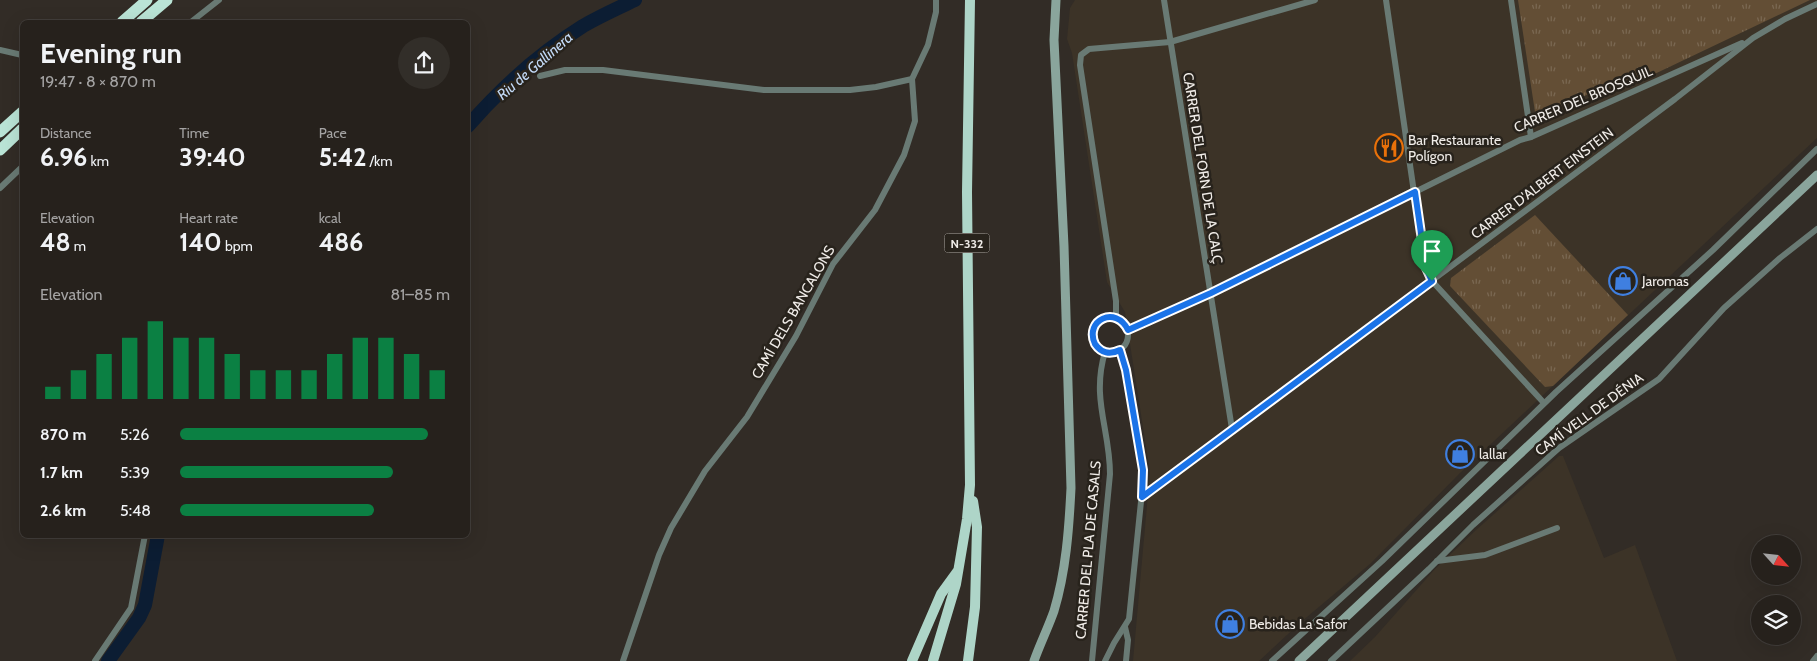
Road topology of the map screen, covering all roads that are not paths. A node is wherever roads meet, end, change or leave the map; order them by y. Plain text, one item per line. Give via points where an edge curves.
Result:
1 (148, 0) edge
2 (167, 0) edge
3 (219, 0) edge
4 (936, 0) edge
5 (970, 0) edge
6 (1056, 0) edge
7 (1164, 0) edge
8 (1315, 0) edge
9 (1386, 0) edge
10 (1511, 0) edge
11 (1817, 4) edge
12 (124, 20) edge
13 (143, 20) edge
14 (194, 20) edge
15 (1753, 38) junction
16 (1170, 42) junction
17 (0, 50) edge
18 (20, 55) edge
19 (540, 76) dead end
20 (912, 79) junction
21 (20, 114) edge
22 (20, 131) edge
23 (0, 132) edge
24 (1531, 137) junction
25 (1817, 149) edge
26 (0, 150) edge
27 (20, 169) edge
28 (1817, 176) edge
29 (0, 188) edge
30 (1415, 192) junction
31 (1817, 229) edge
32 (1432, 281) junction
33 (1211, 293) junction
34 (1116, 318) junction
35 (1128, 330) junction
36 (1120, 350) junction
37 (1105, 352) junction
38 (1544, 403) junction
39 (1232, 429) junction
40 (970, 485) junction
41 (1142, 497) junction
42 (1557, 528) dead end
43 (144, 538) edge
44 (1437, 561) junction
45 (959, 569) junction
46 (1125, 627) junction
47 (1817, 656) edge
48 (95, 661) edge
49 (623, 661) edge
50 (912, 661) edge
51 (932, 661) edge
52 (968, 661) edge
53 (1034, 661) edge
54 (1092, 661) edge
55 (1105, 661) edge
56 (1126, 661) edge
57 (1272, 661) edge
58 (1299, 661) edge
59 (1331, 661) edge
60 (1813, 661) edge

1 - 12 highway
2 - 13 highway
3 - 14 street
4 - 20 street via 928,45
5 - 40 highway, N-332 via 967,182
6 - 53 main road via 1054,40 1071,488 1060,584 1054,610
7 - 16 street, CARRER DEL FORN DE LA CALÇ
8 - 16 street
9 - 30 street
10 - 24 street
11 - 15 street, CARRER D'ALBERT EINSTEIN
15 - 24 street, CARRER DEL BROSQUIL
15 - 32 street, CARRER D'ALBERT EINSTEIN
16 - 33 street, CARRER DEL FORN DE LA CALÇ
16 - 34 street via 1089,49 1081,55
17 - 18 street
19 - 20 street via 565,70 602,70 764,90 850,90
20 - 49 street, CAMÍ DELS BANCALONS via 915,121 904,155 875,210 822,282 796,336 747,417 685,502 659,556
21 - 23 highway
22 - 26 highway
24 - 30 street, CARRER DEL BROSQUIL
25 - 38 street via 1713,250
27 - 29 street
28 - 58 main road
30 - 32 street via 1426,268
30 - 33 street, CARRER DEL BROSQUIL
31 - 44 street, CAMÍ VELL DE DÉNIA via 1724,308 1659,379 1559,448
32 - 38 street
32 - 39 street, CARRER D'ALBERT EINSTEIN
33 - 35 street, CARRER DEL BROSQUIL
33 - 39 street, CARRER DEL FORN DE LA CALÇ
34 - 35 street
34 - 37 street via 1103,319 1092,332 1095,344
35 - 36 street via 1127,343
36 - 37 street
36 - 41 street via 1143,470
37 - 54 street, CARRER DEL PLA DE CASALS via 1099,402 1110,474
38 - 57 street
39 - 41 street, CARRER D'ALBERT EINSTEIN
40 - 45 highway, N-332
40 - 52 highway via 977,527 975,607
41 - 46 street via 1130,614
42 - 44 street via 1485,555
43 - 48 street via 131,608
44 - 59 street, CAMÍ VELL DE DÉNIA
45 - 50 highway via 941,594
45 - 51 highway, N-332
46 - 55 street
46 - 56 street via 1128,640
47 - 60 street

